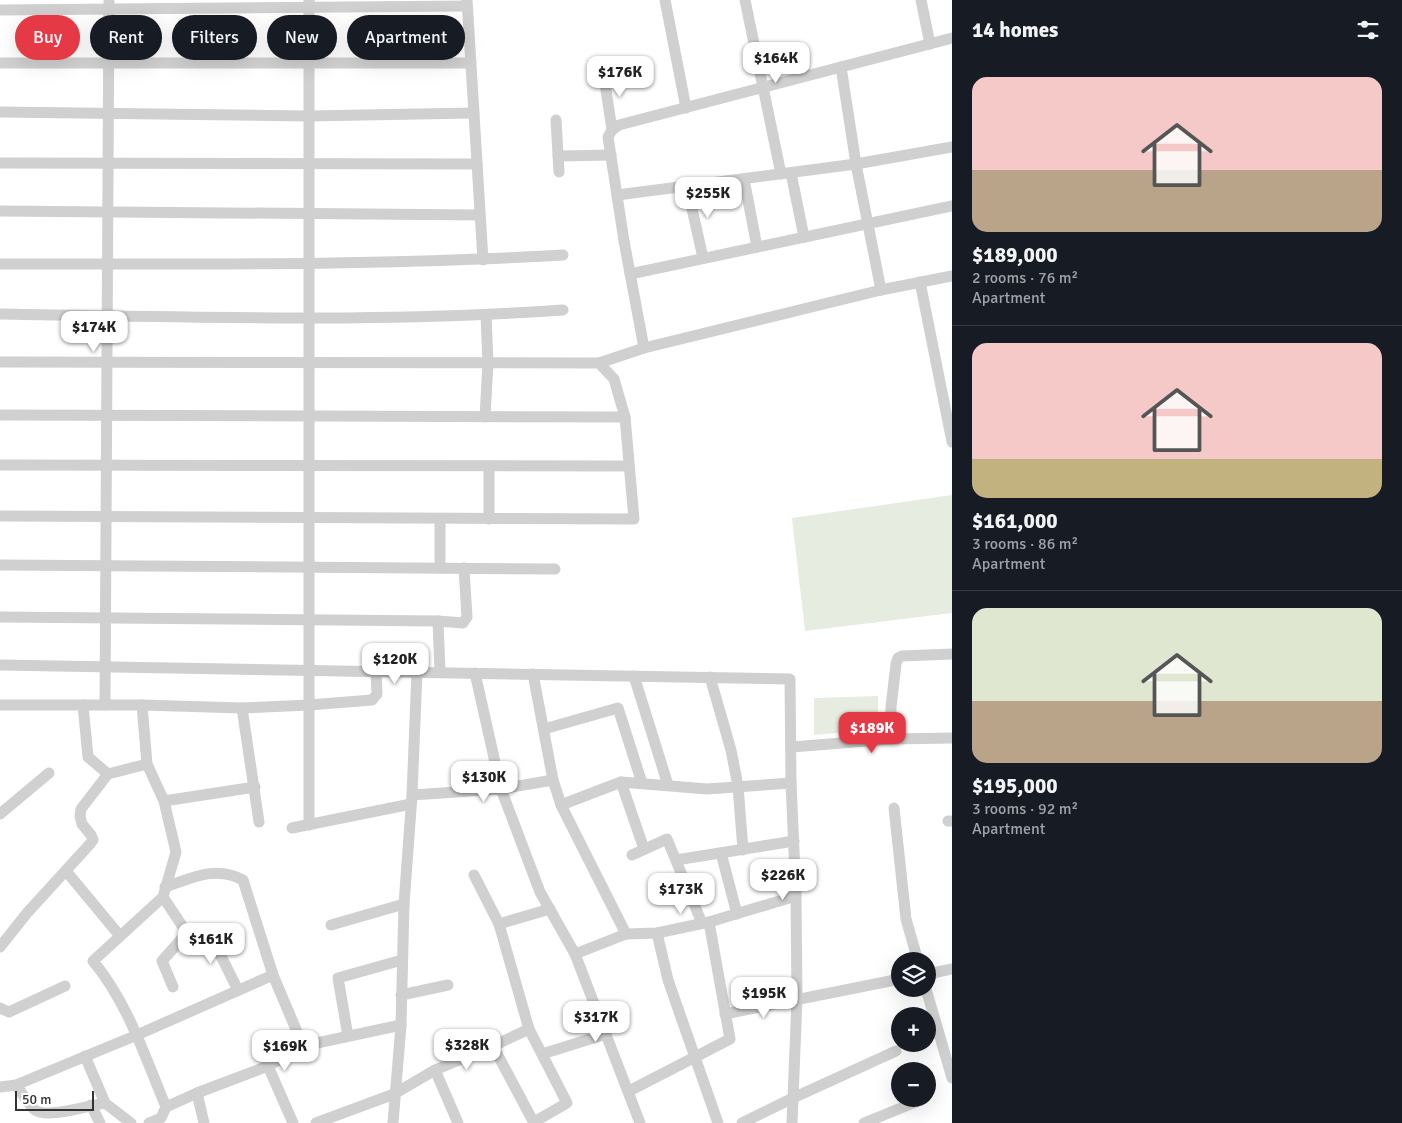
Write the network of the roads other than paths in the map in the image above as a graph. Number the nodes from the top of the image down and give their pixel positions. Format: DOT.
graph roads {
  1 [pos="665,0"];
  2 [pos="745,0"];
  3 [pos="921,0"];
  4 [pos="467,3"];
  5 [pos="308,4"];
  6 [pos="109,5"];
  7 [pos="0,10"];
  8 [pos="952,38"];
  9 [pos="930,44"];
  10 [pos="0,63"];
  11 [pos="109,63"];
  12 [pos="308,63"];
  13 [pos="471,63"];
  14 [pos="841,67"];
  15 [pos="603,70"];
  16 [pos="764,88"];
  17 [pos="686,108"];
  18 [pos="0,112"];
  19 [pos="109,113"];
  20 [pos="474,113"];
  21 [pos="308,116"];
  22 [pos="556,120"];
  23 [pos="612,130"];
  24 [pos="952,147"];
  25 [pos="611,155"];
  26 [pos="558,156"];
  27 [pos="0,163"];
  28 [pos="108,164"];
  29 [pos="477,164"];
  30 [pos="856,164"];
  31 [pos="308,165"];
  32 [pos="558,172"];
  33 [pos="786,173"];
  34 [pos="744,179"];
  35 [pos="687,186"];
  36 [pos="617,195"];
  37 [pos="952,206"];
  38 [pos="0,211"];
  39 [pos="108,212"];
  40 [pos="309,215"];
  41 [pos="480,215"];
  42 [pos="867,223"];
  43 [pos="804,237"];
  44 [pos="758,247"];
  45 [pos="563,255"];
  46 [pos="703,258"];
  47 [pos="483,260"];
  48 [pos="0,264"];
  49 [pos="108,264"];
  50 [pos="308,265"];
  51 [pos="630,274"];
  52 [pos="952,276"];
  53 [pos="920,282"];
  54 [pos="881,290"];
  55 [pos="563,310"];
  56 [pos="0,314"];
  57 [pos="486,315"];
  58 [pos="107,316"];
  59 [pos="309,319"];
  60 [pos="644,348"];
  61 [pos="0,362"];
  62 [pos="107,362"];
  63 [pos="309,362"];
  64 [pos="488,363"];
  65 [pos="599,363"];
  66 [pos="0,414"];
  67 [pos="107,415"];
  68 [pos="309,416"];
  69 [pos="485,417"];
  70 [pos="625,417"];
  71 [pos="952,442"];
  72 [pos="0,465"];
  73 [pos="106,465"];
  74 [pos="309,466"];
  75 [pos="489,466"];
  76 [pos="629,466"];
  77 [pos="0,516"];
  78 [pos="106,517"];
  79 [pos="309,518"];
  80 [pos="440,519"];
  81 [pos="489,519"];
  82 [pos="0,566"];
  83 [pos="106,566"];
  84 [pos="309,567"];
  85 [pos="440,568"];
  86 [pos="464,568"];
  87 [pos="556,569"];
  88 [pos="0,617"];
  89 [pos="106,618"];
  90 [pos="309,620"];
  91 [pos="438,621"];
  92 [pos="952,654"];
  93 [pos="0,665"];
  94 [pos="105,667"];
  95 [pos="309,670"];
  96 [pos="376,671"];
  97 [pos="416,672"];
  98 [pos="440,672"];
  99 [pos="476,673"];
  100 [pos="533,674"];
  101 [pos="634,676"];
  102 [pos="710,677"];
  103 [pos="0,705"];
  104 [pos="83,705"];
  105 [pos="105,705"];
  106 [pos="142,705"];
  107 [pos="309,706"];
  108 [pos="242,708"];
  109 [pos="544,729"];
  110 [pos="952,738"];
  111 [pos="891,739"];
  112 [pos="792,747"];
  113 [pos="148,764"];
  114 [pos="49,773"];
  115 [pos="108,774"];
  116 [pos="553,780"];
  117 [pos="621,782"];
  118 [pos="642,783"];
  119 [pos="791,783"];
  120 [pos="668,785"];
  121 [pos="738,786"];
  122 [pos="254,787"];
  123 [pos="501,789"];
  124 [pos="411,800"];
  125 [pos="164,801"];
  126 [pos="561,805"];
  127 [pos="894,808"];
  128 [pos="0,814"];
  129 [pos="259,822"];
  130 [pos="309,825"];
  131 [pos="292,828"];
  132 [pos="794,841"];
  133 [pos="644,849"];
  134 [pos="743,850"];
  135 [pos="721,853"];
  136 [pos="632,855"];
  137 [pos="676,860"];
  138 [pos="66,871"];
  139 [pos="474,875"];
  140 [pos="164,892"];
  141 [pos="796,896"];
  142 [pos="404,904"];
  143 [pos="550,909"];
  144 [pos="737,914"];
  145 [pos="705,923"];
  146 [pos="499,924"];
  147 [pos="331,925"];
  148 [pos="186,933"];
  149 [pos="657,933"];
  150 [pos="626,934"];
  151 [pos="120,936"];
  152 [pos="0,947"];
  153 [pos="915,952"];
  154 [pos="575,954"];
  155 [pos="402,960"];
  156 [pos="952,969"];
  157 [pos="936,972"];
  158 [pos="273,975"];
  159 [pos="891,982"];
  160 [pos="448,985"];
  161 [pos="65,986"];
  162 [pos="173,986"];
  163 [pos="238,990"];
  164 [pos="401,995"];
  165 [pos="928,997"];
  166 [pos="797,999"];
  167 [pos="0,1008"];
  168 [pos="725,1014"];
  169 [pos="401,1024"];
  170 [pos="529,1029"];
  171 [pos="606,1034"];
  172 [pos="137,1035"];
  173 [pos="348,1036"];
  174 [pos="303,1046"];
  175 [pos="493,1046"];
  176 [pos="892,1052"];
  177 [pos="542,1054"];
  178 [pos="85,1056"];
  179 [pos="695,1056"];
  180 [pos="268,1066"];
  181 [pos="435,1070"];
  182 [pos="952,1078"];
  183 [pos="16,1085"];
  184 [pos="0,1087"];
  185 [pos="629,1092"];
  186 [pos="197,1093"];
  187 [pos="394,1094"];
  188 [pos="792,1098"];
  189 [pos="105,1103"];
  190 [pos="91,1105"];
  191 [pos="166,1107"];
  192 [pos="903,1107"];
  193 [pos="100,1123"];
  194 [pos="131,1123"];
  195 [pos="149,1123"];
  196 [pos="204,1123"];
  197 [pos="293,1123"];
  198 [pos="316,1123"];
  199 [pos="393,1123"];
  200 [pos="458,1123"];
  201 [pos="534,1123"];
  202 [pos="640,1123"];
  203 [pos="718,1123"];
  204 [pos="742,1123"];
  205 [pos="792,1123"];
  206 [pos="864,1123"];
  1 -- 17 [label="street"];
  2 -- 16 [label="street"];
  3 -- 9 [label="street"];
  4 -- 5 [label="street"];
  4 -- 13 [label="street"];
  5 -- 6 [label="street"];
  5 -- 12 [label="street"];
  6 -- 7 [label="street"];
  6 -- 11 [label="street"];
  8 -- 9 [label="street"];
  9 -- 14 [label="street"];
  10 -- 11 [label="street"];
  11 -- 12 [label="street"];
  11 -- 19 [label="street"];
  12 -- 13 [label="street"];
  12 -- 21 [label="street"];
  13 -- 20 [label="street"];
  14 -- 16 [label="street"];
  14 -- 30 [label="street"];
  15 -- 23 [label="street"];
  16 -- 17 [label="street"];
  16 -- 33 [label="street"];
  17 -- 23 [label="street"];
  18 -- 19 [label="street"];
  19 -- 21 [label="street"];
  19 -- 28 [label="street"];
  20 -- 21 [label="street"];
  20 -- 29 [label="street"];
  21 -- 31 [label="street"];
  22 -- 26 [label="street"];
  23 -- 25 [label="street"];
  24 -- 30 [label="street"];
  25 -- 26 [label="street"];
  25 -- 36 [label="street"];
  26 -- 32 [label="street"];
  27 -- 28 [label="street"];
  28 -- 31 [label="street"];
  28 -- 39 [label="street"];
  29 -- 31 [label="street"];
  29 -- 41 [label="street"];
  30 -- 33 [label="street"];
  30 -- 42 [label="street"];
  31 -- 40 [label="street"];
  33 -- 34 [label="street"];
  33 -- 43 [label="street"];
  34 -- 35 [label="street"];
  34 -- 44 [label="street"];
  35 -- 36 [label="street"];
  35 -- 46 [label="street"];
  36 -- 51 [label="street"];
  37 -- 42 [label="street"];
  38 -- 39 [label="street"];
  39 -- 40 [label="street"];
  39 -- 49 [label="street"];
  40 -- 41 [label="street"];
  40 -- 50 [label="street"];
  41 -- 47 [label="street"];
  42 -- 43 [label="street"];
  42 -- 54 [label="street"];
  43 -- 44 [label="street"];
  44 -- 46 [label="street"];
  45 -- 47 [label="street"];
  46 -- 51 [label="street"];
  47 -- 50 [label="street"];
  48 -- 49 [label="street"];
  49 -- 50 [label="street"];
  49 -- 58 [label="street"];
  50 -- 59 [label="street"];
  51 -- 60 [label="street"];
  52 -- 53 [label="street"];
  53 -- 54 [label="street"];
  53 -- 71 [label="street"];
  54 -- 60 [label="street"];
  55 -- 57 [label="street"];
  56 -- 58 [label="street"];
  57 -- 59 [label="street"];
  57 -- 64 [label="street"];
  58 -- 59 [label="street"];
  58 -- 62 [label="street"];
  59 -- 63 [label="street"];
  60 -- 65 [label="street"];
  61 -- 62 [label="street"];
  62 -- 63 [label="street"];
  62 -- 67 [label="street"];
  63 -- 64 [label="street"];
  63 -- 68 [label="street"];
  64 -- 65 [label="street"];
  64 -- 69 [label="street"];
  65 -- 70 [label="street"];
  66 -- 67 [label="street"];
  67 -- 68 [label="street"];
  67 -- 73 [label="street"];
  68 -- 69 [label="street"];
  68 -- 74 [label="street"];
  69 -- 70 [label="street"];
  70 -- 76 [label="street"];
  72 -- 73 [label="street"];
  73 -- 74 [label="street"];
  73 -- 78 [label="street"];
  74 -- 75 [label="street"];
  74 -- 79 [label="street"];
  75 -- 76 [label="street"];
  75 -- 81 [label="street"];
  76 -- 81 [label="street"];
  77 -- 78 [label="street"];
  78 -- 79 [label="street"];
  78 -- 83 [label="street"];
  79 -- 80 [label="street"];
  79 -- 84 [label="street"];
  80 -- 81 [label="street"];
  80 -- 85 [label="street"];
  82 -- 83 [label="street"];
  83 -- 84 [label="street"];
  83 -- 89 [label="street"];
  84 -- 85 [label="street"];
  84 -- 90 [label="street"];
  85 -- 86 [label="street"];
  86 -- 87 [label="street"];
  86 -- 91 [label="street"];
  88 -- 89 [label="street"];
  89 -- 90 [label="street"];
  89 -- 94 [label="street"];
  90 -- 91 [label="street"];
  90 -- 95 [label="street"];
  91 -- 98 [label="street"];
  92 -- 111 [label="street"];
  93 -- 94 [label="street"];
  94 -- 95 [label="street"];
  94 -- 105 [label="street"];
  95 -- 96 [label="street"];
  95 -- 107 [label="street"];
  96 -- 97 [label="street"];
  96 -- 107 [label="street"];
  97 -- 98 [label="street"];
  97 -- 124 [label="street"];
  98 -- 99 [label="street"];
  99 -- 100 [label="street"];
  99 -- 123 [label="street"];
  100 -- 101 [label="street"];
  100 -- 109 [label="street"];
  101 -- 102 [label="street"];
  101 -- 120 [label="street"];
  102 -- 112 [label="street"];
  102 -- 121 [label="street"];
  103 -- 104 [label="street"];
  104 -- 105 [label="street"];
  104 -- 115 [label="street"];
  105 -- 106 [label="street"];
  106 -- 108 [label="street"];
  106 -- 113 [label="street"];
  107 -- 108 [label="street"];
  107 -- 130 [label="street"];
  108 -- 122 [label="street"];
  109 -- 116 [label="street"];
  109 -- 118 [label="street"];
  110 -- 111 [label="street"];
  111 -- 112 [label="street"];
  112 -- 119 [label="street"];
  113 -- 115 [label="street"];
  113 -- 125 [label="street"];
  114 -- 128 [label="street"];
  115 -- 138 [label="street"];
  116 -- 123 [label="street"];
  116 -- 126 [label="street"];
  117 -- 118 [label="street"];
  117 -- 126 [label="street"];
  117 -- 133 [label="street"];
  118 -- 120 [label="street"];
  119 -- 121 [label="street"];
  119 -- 132 [label="street"];
  120 -- 121 [label="street"];
  121 -- 134 [label="street"];
  122 -- 125 [label="street"];
  122 -- 129 [label="street"];
  123 -- 124 [label="street"];
  123 -- 143 [label="street"];
  124 -- 130 [label="street"];
  124 -- 142 [label="street"];
  125 -- 140 [label="street"];
  126 -- 150 [label="street"];
  127 -- 153 [label="street"];
  130 -- 131 [label="street"];
  132 -- 134 [label="street"];
  132 -- 141 [label="street"];
  133 -- 136 [label="street"];
  133 -- 137 [label="street"];
  134 -- 135 [label="street"];
  135 -- 137 [label="street"];
  135 -- 144 [label="street"];
  137 -- 145 [label="street"];
  138 -- 151 [label="street"];
  138 -- 152 [label="street"];
  139 -- 146 [label="street"];
  140 -- 148 [label="street"];
  140 -- 151 [label="street"];
  140 -- 158 [label="street"];
  141 -- 144 [label="street"];
  141 -- 166 [label="street"];
  142 -- 147 [label="street"];
  142 -- 155 [label="street"];
  143 -- 146 [label="street"];
  143 -- 154 [label="street"];
  144 -- 145 [label="street"];
  145 -- 149 [label="street"];
  145 -- 168 [label="street"];
  146 -- 170 [label="street"];
  148 -- 162 [label="street"];
  148 -- 163 [label="street"];
  149 -- 150 [label="street"];
  149 -- 179 [label="street"];
  150 -- 154 [label="street"];
  151 -- 172 [label="street"];
  154 -- 171 [label="street"];
  155 -- 164 [label="street"];
  155 -- 173 [label="street"];
  156 -- 157 [label="street"];
  158 -- 163 [label="street"];
  158 -- 174 [label="street"];
  159 -- 166 [label="street"];
  160 -- 164 [label="street"];
  161 -- 167 [label="street"];
  163 -- 172 [label="street"];
  164 -- 169 [label="street"];
  165 -- 182 [label="street"];
  166 -- 168 [label="street"];
  166 -- 188 [label="street"];
  168 -- 179 [label="street"];
  169 -- 173 [label="street"];
  169 -- 187 [label="street"];
  170 -- 175 [label="street"];
  170 -- 177 [label="street"];
  171 -- 177 [label="street"];
  171 -- 185 [label="street"];
  172 -- 178 [label="street"];
  172 -- 191 [label="street"];
  173 -- 174 [label="street"];
  174 -- 180 [label="street"];
  175 -- 181 [label="street"];
  175 -- 201 [label="street"];
  176 -- 188 [label="street"];
  177 -- 201 [label="street"];
  178 -- 183 [label="street"];
  178 -- 189 [label="street"];
  179 -- 185 [label="street"];
  179 -- 203 [label="street"];
  180 -- 186 [label="street"];
  180 -- 197 [label="street"];
  181 -- 187 [label="street"];
  181 -- 200 [label="street"];
  183 -- 184 [label="street"];
  183 -- 190 [label="street"];
  185 -- 202 [label="street"];
  186 -- 191 [label="street"];
  186 -- 196 [label="street"];
  187 -- 198 [label="street"];
  187 -- 199 [label="street"];
  188 -- 204 [label="street"];
  188 -- 205 [label="street"];
  189 -- 190 [label="street"];
  189 -- 194 [label="street"];
  190 -- 193 [label="street"];
  191 -- 195 [label="street"];
  192 -- 206 [label="street"];
}
